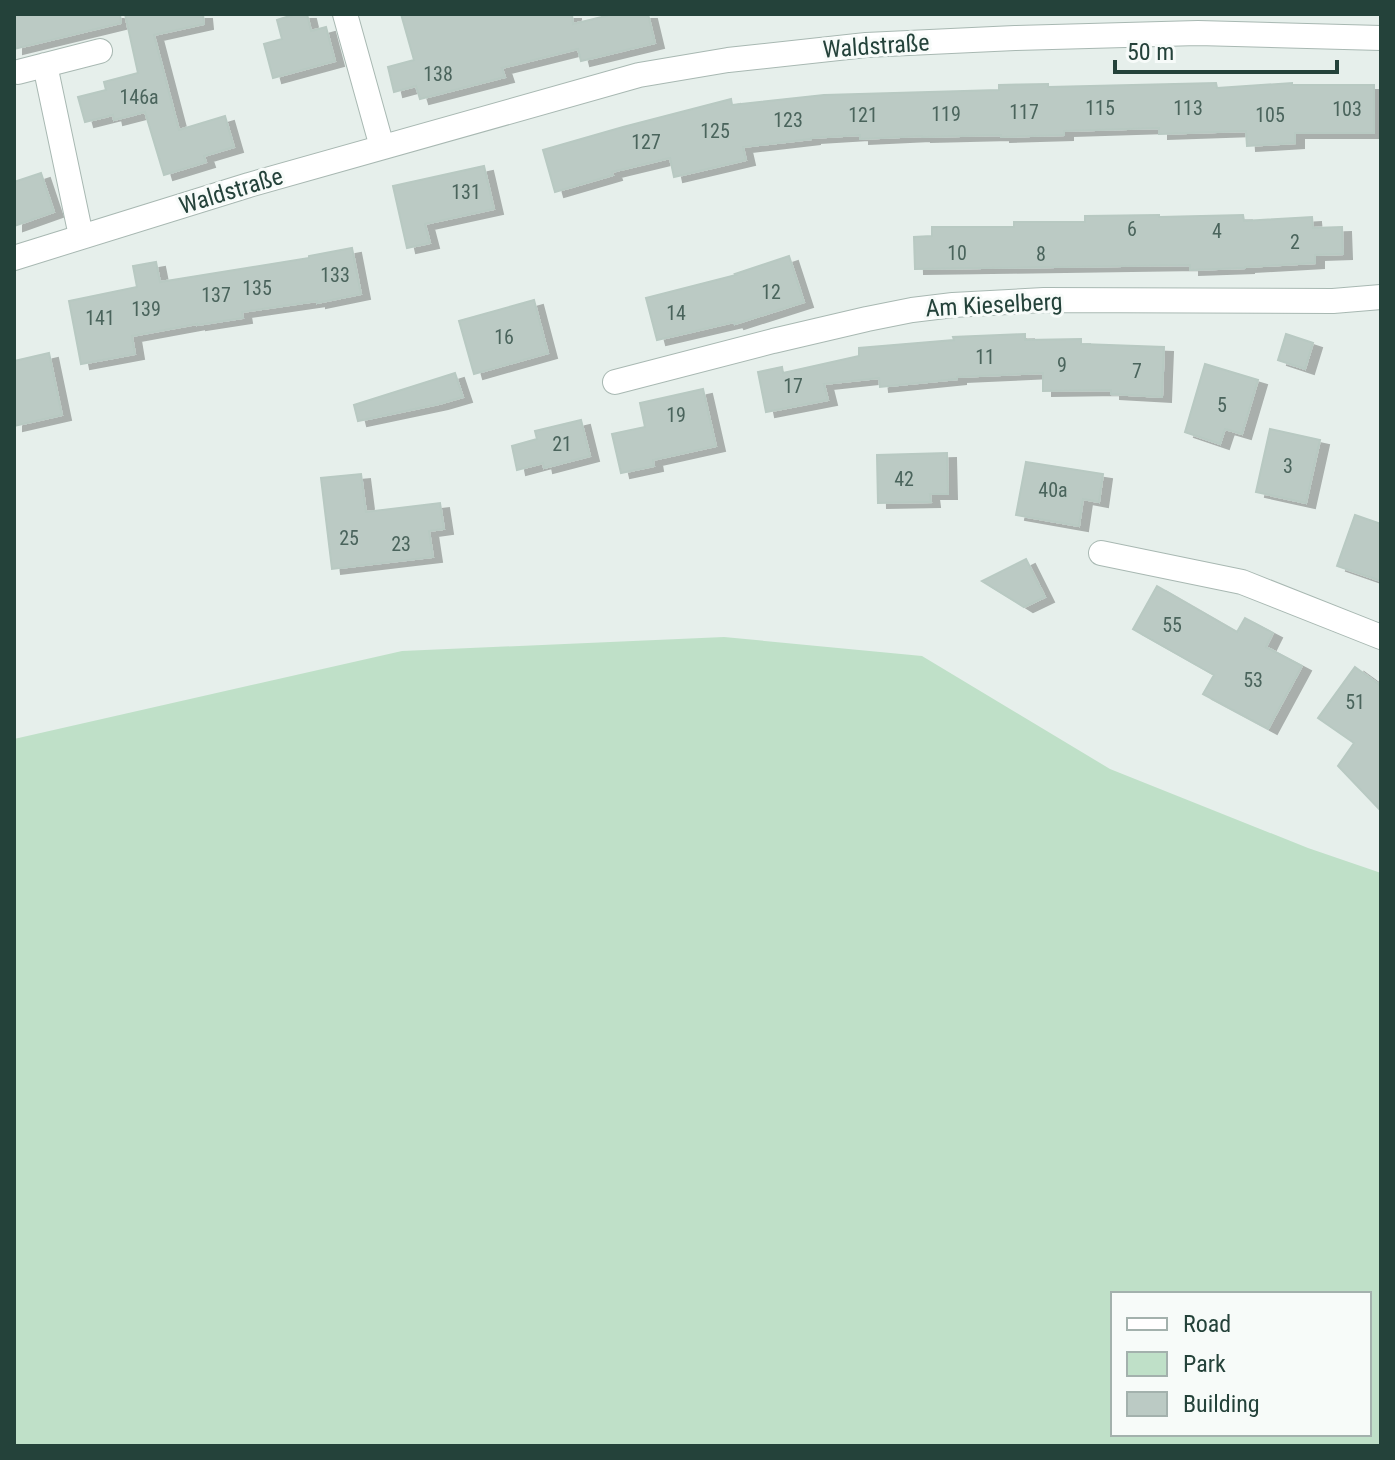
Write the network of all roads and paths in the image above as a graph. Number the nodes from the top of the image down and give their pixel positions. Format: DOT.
graph roads {
  1 [pos="345,14"];
  2 [pos="1197,24"];
  3 [pos="1381,38"];
  4 [pos="100,51"];
  5 [pos="45,65"];
  6 [pos="18,72"];
  7 [pos="382,147"];
  8 [pos="81,236"];
  9 [pos="14,258"];
  10 [pos="1381,297"];
  11 [pos="615,382"];
  12 [pos="1101,553"];
  13 [pos="1381,637"];
  1 -- 7 [label="street"];
  2 -- 3 [label="street, Waldstraße"];
  2 -- 7 [label="street, Waldstraße"];
  4 -- 5 [label="street"];
  5 -- 6 [label="street"];
  5 -- 8 [label="street"];
  7 -- 8 [label="street, Waldstraße"];
  8 -- 9 [label="street, Waldstraße"];
  10 -- 11 [label="street, Am Kieselberg"];
  12 -- 13 [label="street"];
}
